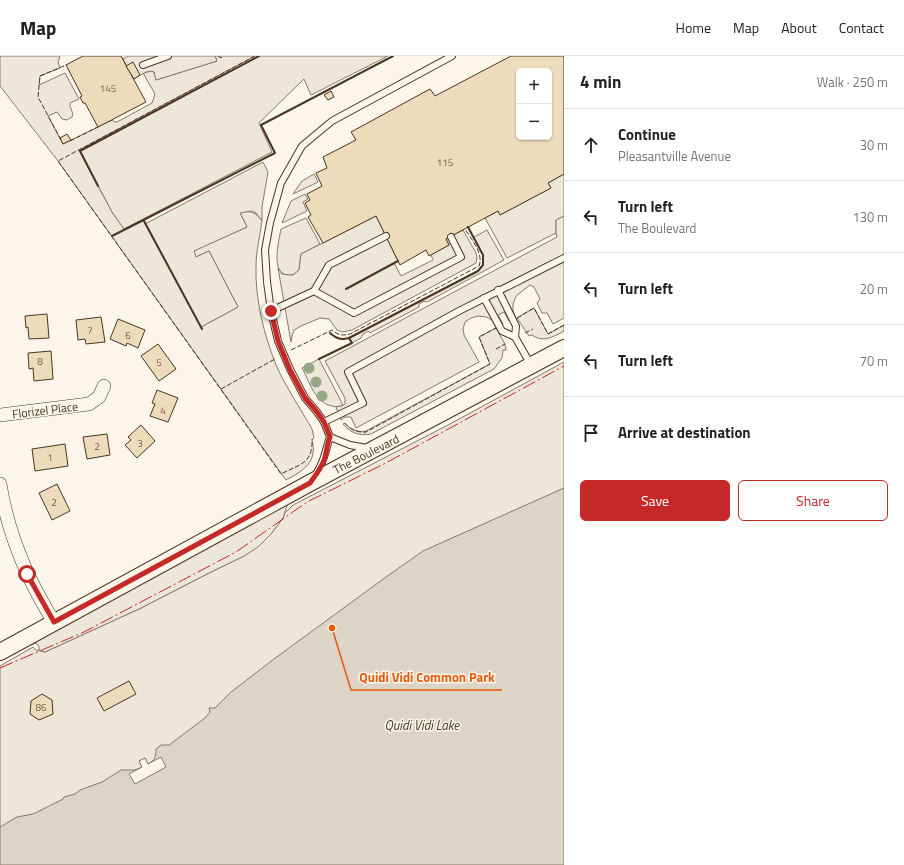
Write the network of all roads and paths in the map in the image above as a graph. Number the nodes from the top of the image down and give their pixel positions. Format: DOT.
graph roads {
  1 [pos="168,56"];
  2 [pos="452,56"];
  3 [pos="143,65"];
  4 [pos="386,236"];
  5 [pos="451,237"];
  6 [pos="564,258"];
  7 [pos="498,290"];
  8 [pos="314,291"];
  9 [pos="484,298"];
  10 [pos="271,311"];
  11 [pos="515,338"];
  12 [pos="564,348"];
  13 [pos="531,366"];
  14 [pos="104,386"];
  15 [pos="0,415"];
  16 [pos="324,422"];
  17 [pos="330,437"];
  18 [pos="386,444"];
  19 [pos="310,483"];
  20 [pos="0,484"];
  21 [pos="54,622"];
  22 [pos="0,652"];
  1 -- 3 [label="lane"];
  2 -- 10 [label="lane"];
  4 -- 8 [label="lane"];
  5 -- 8 [label="lane"];
  6 -- 7 [label="lane"];
  7 -- 9 [label="lane"];
  7 -- 11 [label="lane"];
  8 -- 10 [label="lane"];
  9 -- 11 [label="lane"];
  9 -- 16 [label="lane"];
  10 -- 16 [label="lane"];
  11 -- 13 [label="lane"];
  12 -- 13 [label="street, The Boulevard"];
  13 -- 18 [label="street, The Boulevard"];
  14 -- 15 [label="street, Florizel Place"];
  16 -- 17 [label="lane"];
  17 -- 18 [label="lane"];
  17 -- 19 [label="lane"];
  18 -- 19 [label="street, The Boulevard"];
  19 -- 21 [label="street, The Boulevard"];
  20 -- 21 [label="street"];
  21 -- 22 [label="street, The Boulevard"];
}
